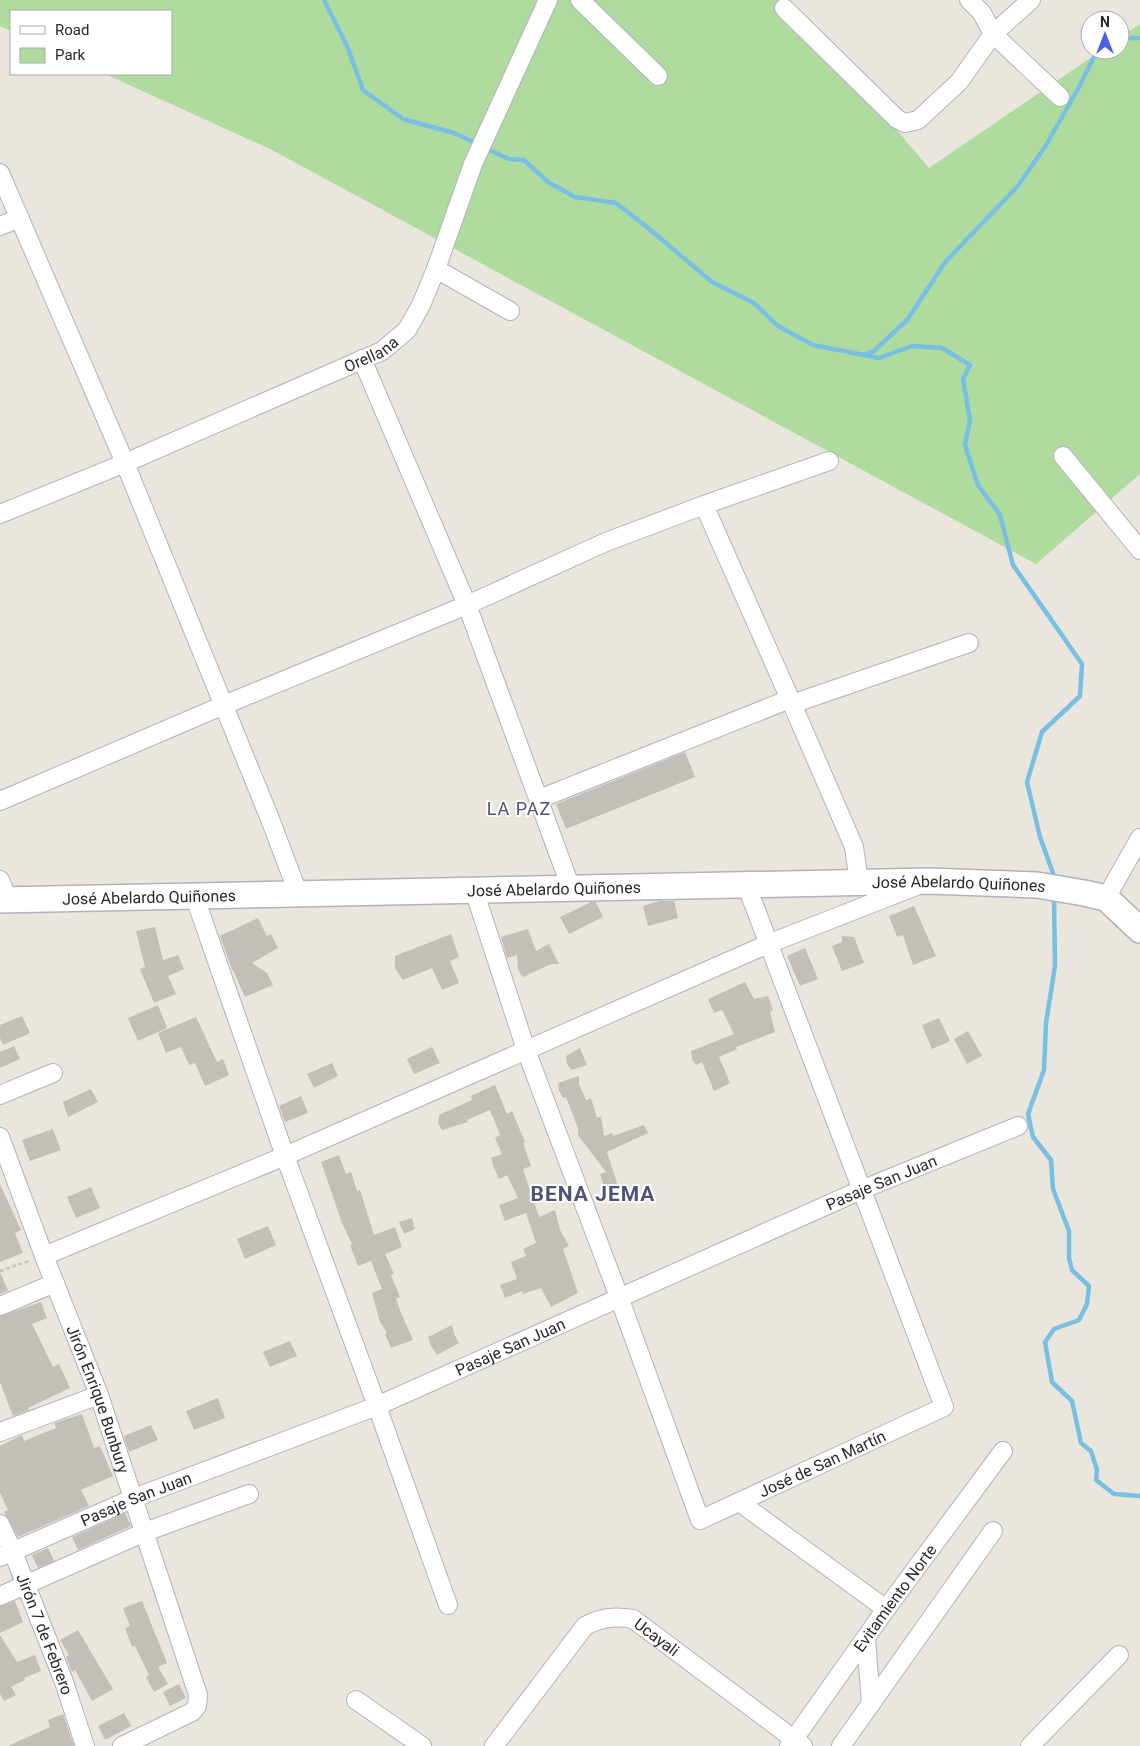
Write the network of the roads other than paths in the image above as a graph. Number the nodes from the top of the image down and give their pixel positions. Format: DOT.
graph roads {
  1 [pos="548,0"];
  2 [pos="580,0"];
  3 [pos="969,0"];
  4 [pos="1031,0"];
  5 [pos="784,8"];
  6 [pos="993,34"];
  7 [pos="658,76"];
  8 [pos="1060,98"];
  9 [pos="0,172"];
  10 [pos="20,218"];
  11 [pos="0,226"];
  12 [pos="436,269"];
  13 [pos="510,311"];
  14 [pos="362,359"];
  15 [pos="1063,456"];
  16 [pos="828,461"];
  17 [pos="125,463"];
  18 [pos="704,505"];
  19 [pos="0,514"];
  20 [pos="1140,550"];
  21 [pos="466,605"];
  22 [pos="969,643"];
  23 [pos="791,702"];
  24 [pos="224,705"];
  25 [pos="539,799"];
  26 [pos="0,801"];
  27 [pos="1140,838"];
  28 [pos="929,881"];
  29 [pos="859,882"];
  30 [pos="746,884"];
  31 [pos="571,888"];
  32 [pos="474,890"];
  33 [pos="3,893"];
  34 [pos="298,893"];
  35 [pos="194,895"];
  36 [pos="1106,898"];
  37 [pos="1140,930"];
  38 [pos="768,944"];
  39 [pos="526,1050"];
  40 [pos="53,1073"];
  41 [pos="0,1095"];
  42 [pos="1018,1126"];
  43 [pos="1,1142"];
  44 [pos="285,1156"];
  45 [pos="861,1190"];
  46 [pos="44,1256"];
  47 [pos="55,1284"];
  48 [pos="620,1297"];
  49 [pos="0,1306"];
  50 [pos="99,1395"];
  51 [pos="377,1406"];
  52 [pos="0,1432"];
  53 [pos="1003,1451"];
  54 [pos="248,1494"];
  55 [pos="134,1498"];
  56 [pos="739,1502"];
  57 [pos="0,1524"];
  58 [pos="993,1531"];
  59 [pos="145,1532"];
  60 [pos="6,1555"];
  61 [pos="25,1585"];
  62 [pos="0,1596"];
  63 [pos="448,1605"];
  64 [pos="886,1610"];
  65 [pos="866,1638"];
  66 [pos="1119,1655"];
  67 [pos="356,1700"];
  68 [pos="871,1704"];
  69 [pos="796,1744"];
  70 [pos="85,1746"];
  71 [pos="122,1746"];
  72 [pos="422,1746"];
  73 [pos="494,1746"];
  74 [pos="842,1746"];
  75 [pos="1030,1746"];
  1 -- 12 [label="street, Orellana"];
  2 -- 7 [label="street"];
  3 -- 6 [label="street"];
  4 -- 6 [label="street"];
  5 -- 6 [label="street"];
  6 -- 8 [label="street"];
  9 -- 10 [label="street"];
  10 -- 11 [label="street"];
  10 -- 17 [label="street"];
  12 -- 13 [label="street"];
  12 -- 14 [label="street, Orellana"];
  14 -- 17 [label="street, Orellana"];
  14 -- 21 [label="street"];
  15 -- 20 [label="street"];
  16 -- 18 [label="street"];
  17 -- 19 [label="street, Orellana"];
  17 -- 24 [label="street"];
  18 -- 21 [label="street"];
  18 -- 23 [label="street"];
  21 -- 24 [label="street"];
  21 -- 25 [label="street"];
  22 -- 23 [label="street"];
  23 -- 25 [label="street"];
  23 -- 29 [label="street"];
  24 -- 26 [label="street"];
  24 -- 34 [label="street"];
  25 -- 31 [label="street"];
  27 -- 36 [label="street"];
  28 -- 29 [label="street, José Abelardo Quiñones"];
  28 -- 36 [label="street, José Abelardo Quiñones"];
  28 -- 38 [label="street"];
  29 -- 30 [label="street, José Abelardo Quiñones"];
  30 -- 31 [label="street, José Abelardo Quiñones"];
  30 -- 38 [label="street"];
  31 -- 32 [label="street, José Abelardo Quiñones"];
  32 -- 34 [label="street, José Abelardo Quiñones"];
  32 -- 39 [label="street"];
  33 -- 35 [label="street, José Abelardo Quiñones"];
  34 -- 35 [label="street, José Abelardo Quiñones"];
  35 -- 44 [label="street"];
  36 -- 37 [label="street"];
  38 -- 39 [label="street"];
  38 -- 45 [label="street"];
  39 -- 44 [label="street"];
  39 -- 48 [label="street"];
  40 -- 41 [label="street"];
  42 -- 45 [label="street, Pasaje San Juan"];
  43 -- 46 [label="street, Jirón Enrique Bunbury"];
  44 -- 46 [label="street"];
  44 -- 51 [label="street"];
  45 -- 48 [label="street, Pasaje San Juan"];
  45 -- 56 [label="street, José de San Martín"];
  46 -- 47 [label="street, Jirón Enrique Bunbury"];
  47 -- 49 [label="street"];
  47 -- 50 [label="street, Jirón Enrique Bunbury"];
  48 -- 51 [label="street, Pasaje San Juan"];
  48 -- 56 [label="street, José de San Martín"];
  50 -- 52 [label="street"];
  50 -- 55 [label="street, Jirón Enrique Bunbury"];
  51 -- 55 [label="street, Pasaje San Juan"];
  51 -- 63 [label="street"];
  53 -- 64 [label="street, Evitamiento Norte"];
  54 -- 59 [label="street"];
  55 -- 59 [label="street, Jirón Enrique Bunbury"];
  55 -- 60 [label="street, Pasaje San Juan"];
  56 -- 64 [label="street"];
  57 -- 60 [label="street, Jirón 7 de Febrero"];
  58 -- 68 [label="street"];
  59 -- 61 [label="street"];
  59 -- 71 [label="street, Jirón Enrique Bunbury"];
  60 -- 61 [label="street, Jirón 7 de Febrero"];
  61 -- 62 [label="street"];
  61 -- 70 [label="street, Jirón 7 de Febrero"];
  64 -- 65 [label="street, Evitamiento Norte"];
  65 -- 68 [label="street"];
  65 -- 69 [label="street, Evitamiento Norte"];
  66 -- 75 [label="street"];
  67 -- 72 [label="street"];
  68 -- 74 [label="street"];
  69 -- 73 [label="street, Ucayali"];
}
